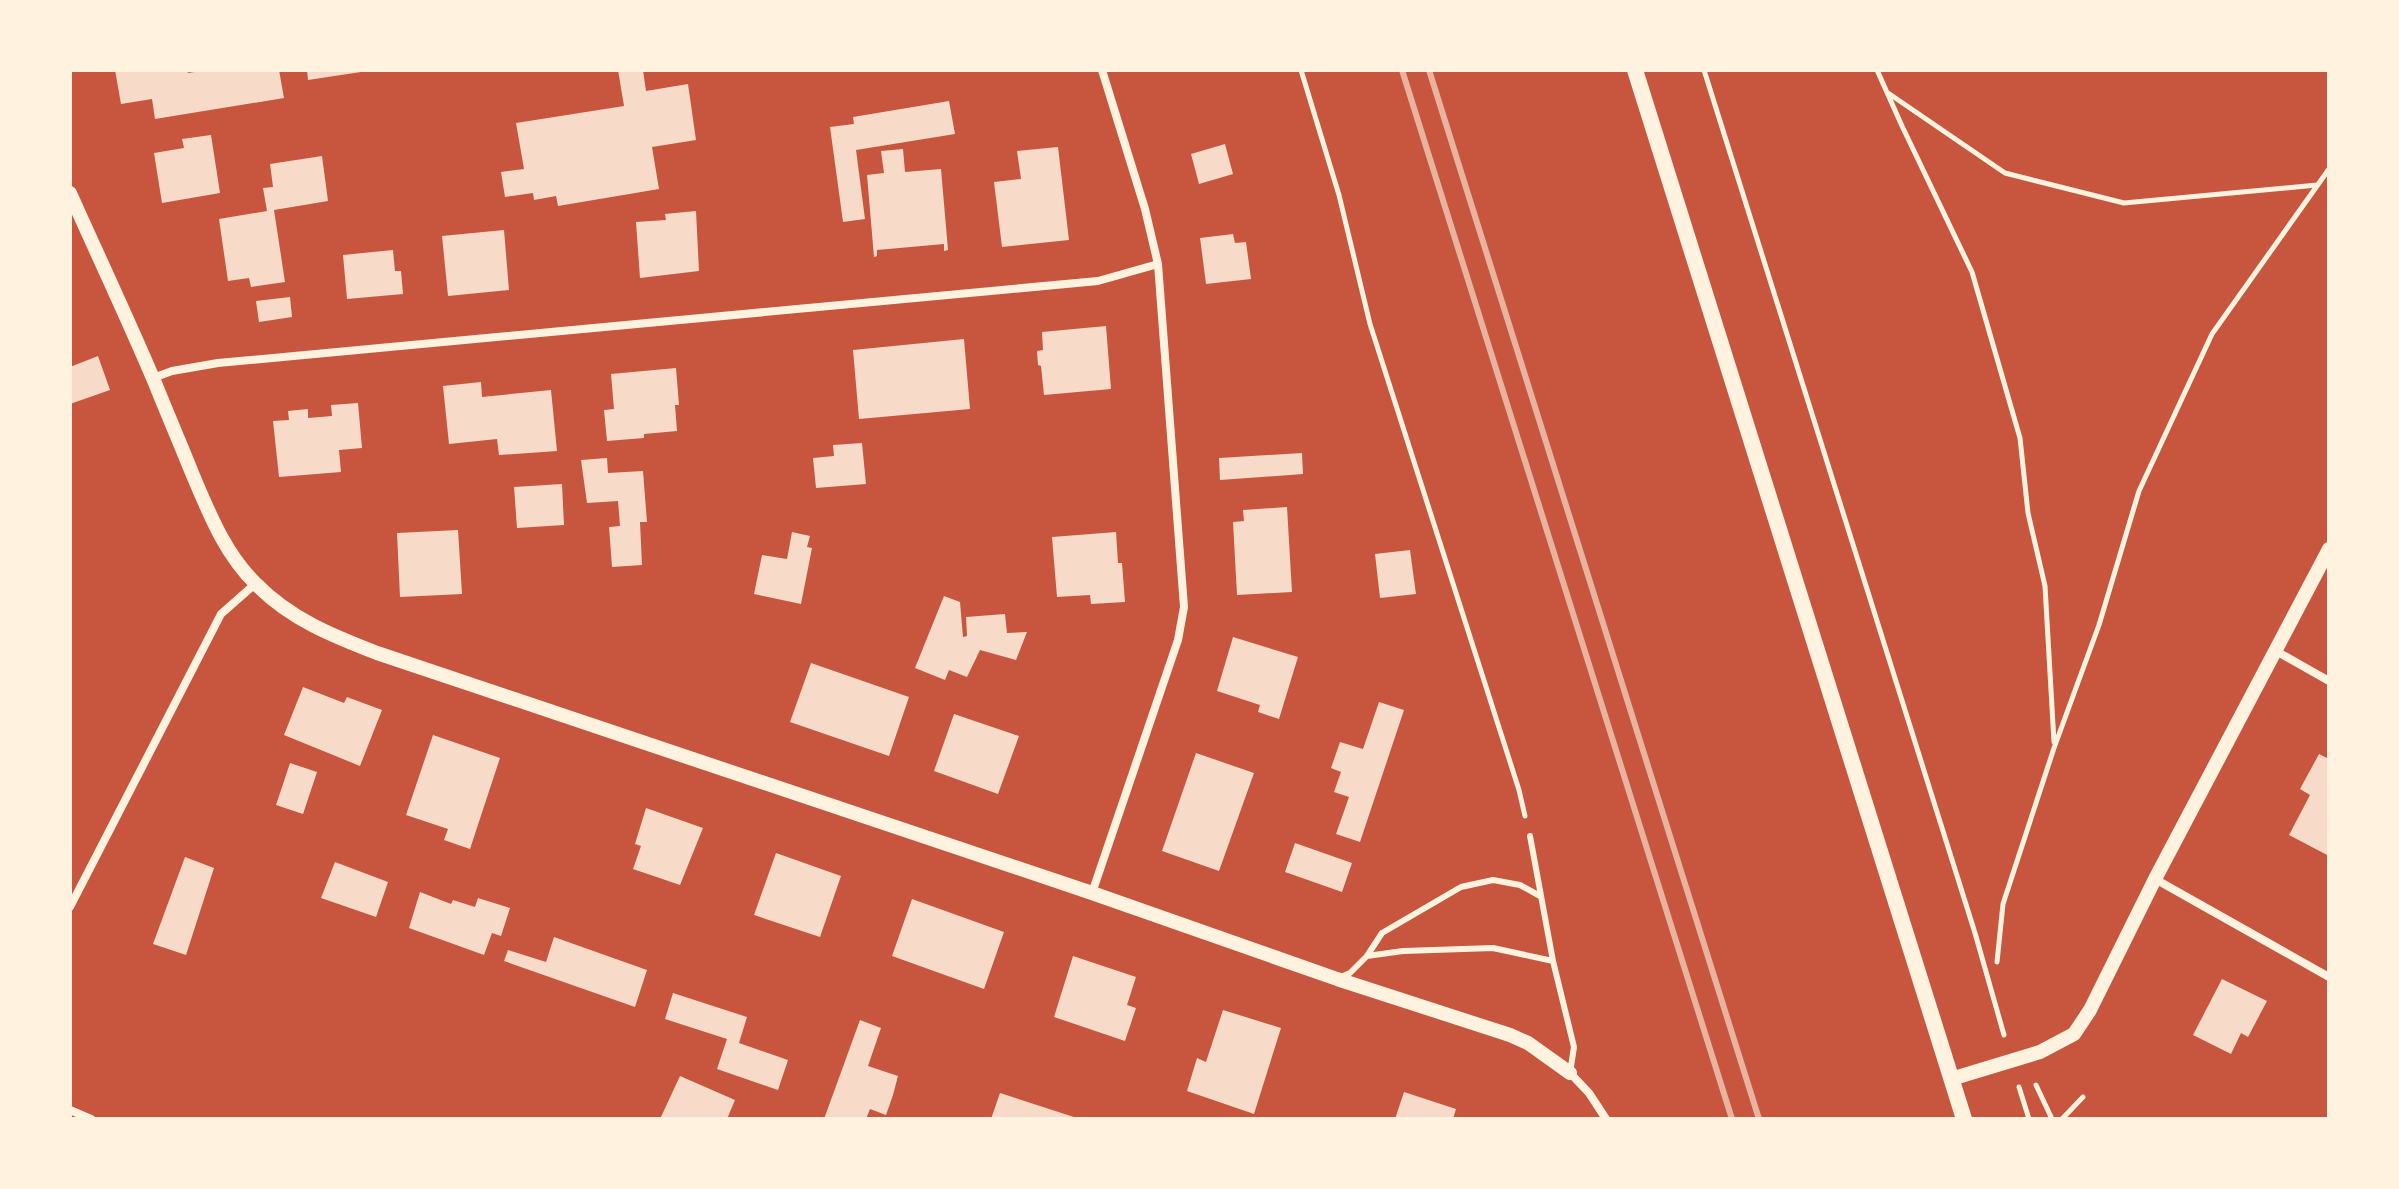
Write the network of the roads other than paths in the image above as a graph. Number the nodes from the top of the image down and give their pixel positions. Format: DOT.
graph roads {
  1 [pos="1102,70"];
  2 [pos="1635,70"];
  3 [pos="70,193"];
  4 [pos="1158,264"];
  5 [pos="153,378"];
  6 [pos="2329,549"];
  7 [pos="255,584"];
  8 [pos="2276,651"];
  9 [pos="2329,681"];
  10 [pos="1530,836"];
  11 [pos="2155,879"];
  12 [pos="1092,893"];
  13 [pos="1540,896"];
  14 [pos="70,907"];
  15 [pos="1367,956"];
  16 [pos="1553,961"];
  17 [pos="2329,977"];
  18 [pos="1337,979"];
  19 [pos="1570,1073"];
  20 [pos="1951,1079"];
  21 [pos="70,1110"];
  22 [pos="91,1119"];
  23 [pos="1606,1119"];
  24 [pos="1964,1119"];
  1 -- 4 [label="street"];
  2 -- 20 [label="main road"];
  3 -- 5 [label="street"];
  4 -- 5 [label="street"];
  4 -- 12 [label="street"];
  5 -- 7 [label="street"];
  6 -- 8 [label="street"];
  7 -- 12 [label="street"];
  7 -- 14 [label="street"];
  8 -- 9 [label="street"];
  8 -- 11 [label="street"];
  10 -- 13 [label="lane"];
  11 -- 17 [label="street"];
  11 -- 20 [label="street"];
  12 -- 18 [label="street"];
  13 -- 15 [label="lane"];
  13 -- 16 [label="lane"];
  15 -- 16 [label="lane"];
  15 -- 18 [label="lane"];
  16 -- 19 [label="lane"];
  18 -- 19 [label="street"];
  19 -- 23 [label="street"];
  20 -- 24 [label="main road"];
  21 -- 22 [label="street"];
}
